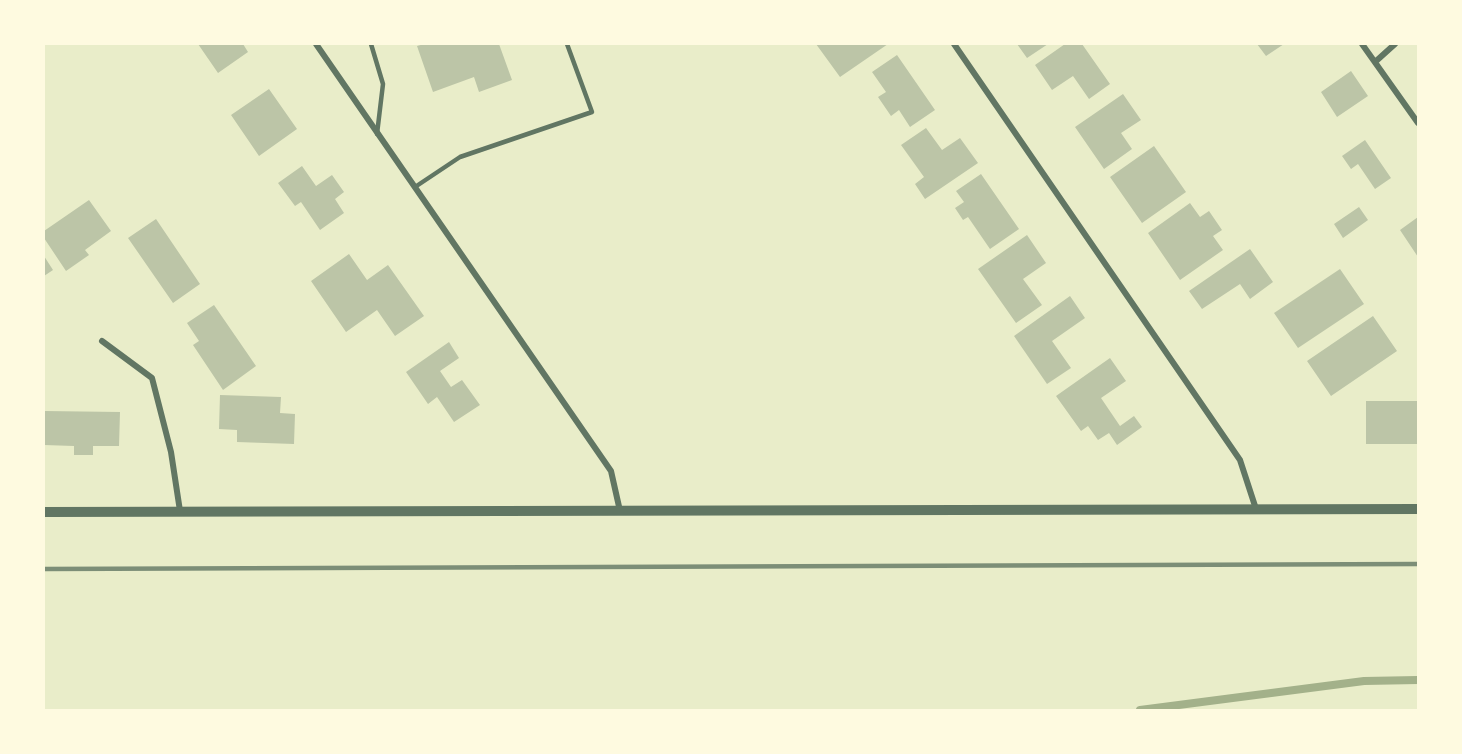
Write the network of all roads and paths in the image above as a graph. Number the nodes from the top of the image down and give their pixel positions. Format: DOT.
graph roads {
  1 [pos="316,44"];
  2 [pos="371,44"];
  3 [pos="567,44"];
  4 [pos="954,44"];
  5 [pos="1362,44"];
  6 [pos="1395,44"];
  7 [pos="1375,62"];
  8 [pos="1419,123"];
  9 [pos="377,134"];
  10 [pos="415,187"];
  11 [pos="102,341"];
  12 [pos="1256,509"];
  13 [pos="1419,509"];
  14 [pos="180,511"];
  15 [pos="620,511"];
  16 [pos="44,512"];
  1 -- 9 [label="street"];
  2 -- 9 [label="lane"];
  3 -- 10 [label="lane"];
  4 -- 12 [label="street"];
  5 -- 7 [label="street"];
  6 -- 7 [label="street"];
  7 -- 8 [label="street"];
  9 -- 10 [label="street"];
  10 -- 15 [label="street"];
  11 -- 14 [label="street"];
  12 -- 13 [label="street"];
  12 -- 15 [label="street"];
  14 -- 15 [label="street"];
  14 -- 16 [label="street"];
}
